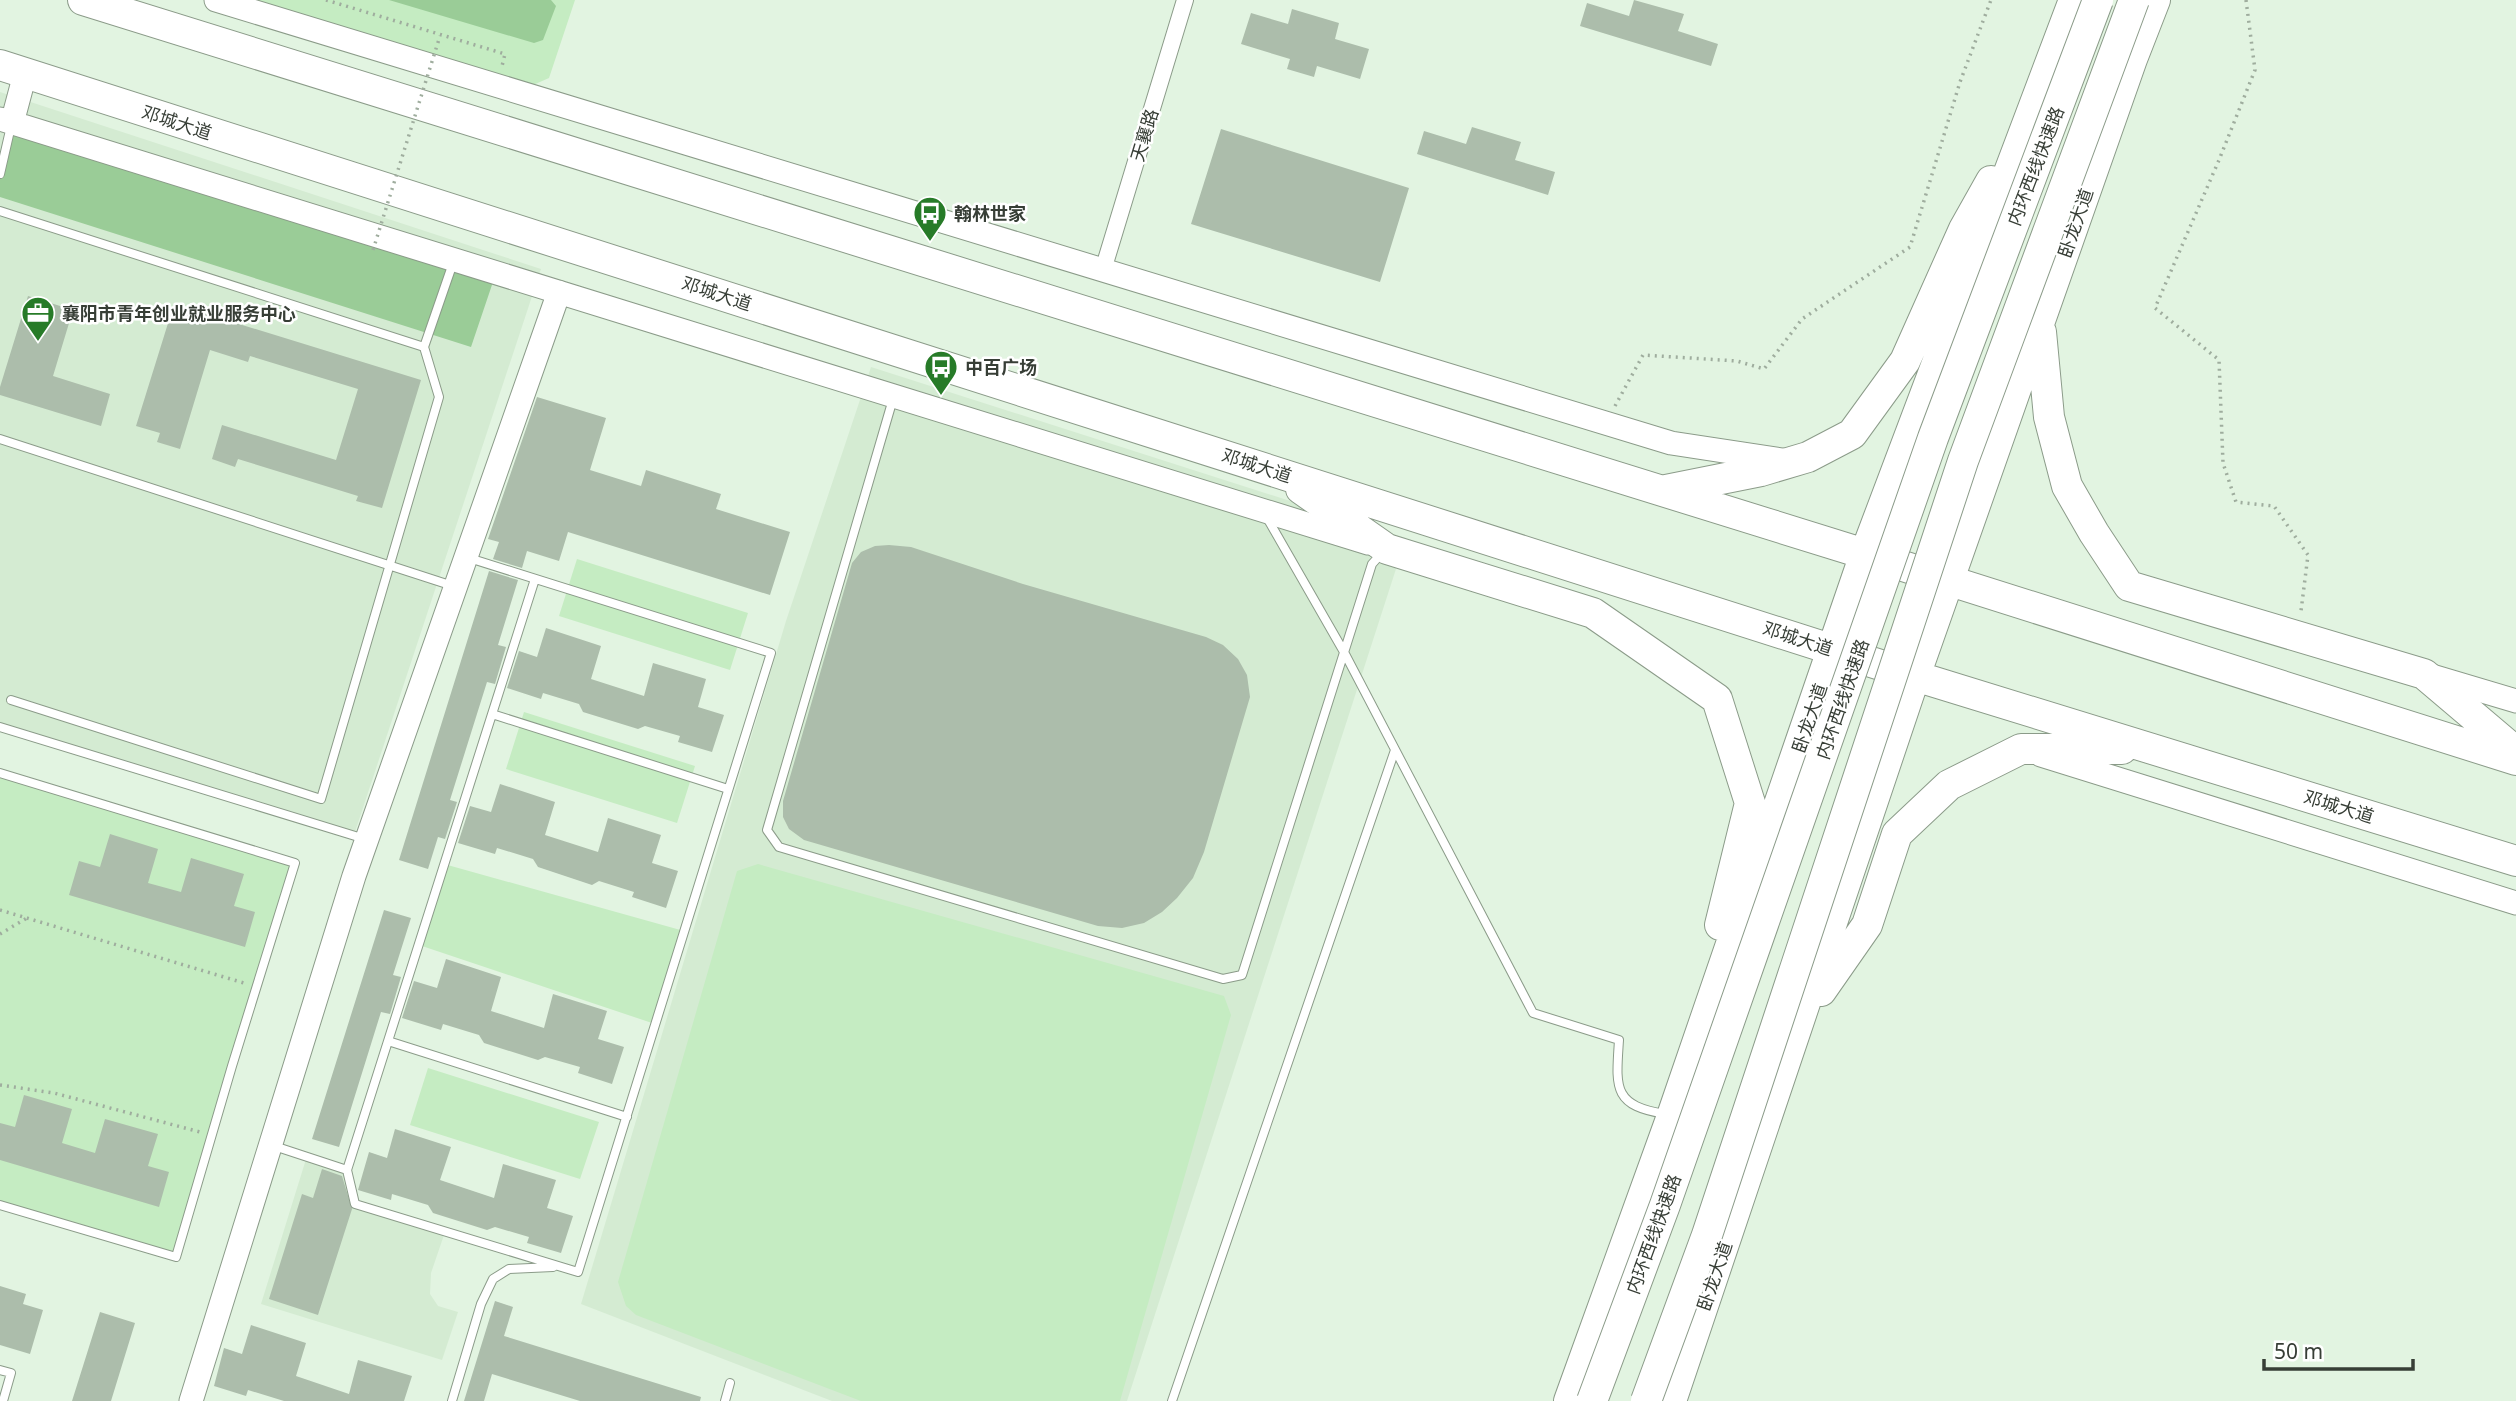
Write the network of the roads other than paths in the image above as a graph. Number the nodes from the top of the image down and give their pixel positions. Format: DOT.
graph roads {
  1 [pos="83,0"];
  2 [pos="216,0"];
  3 [pos="1185,0"];
  4 [pos="2062,0"];
  5 [pos="2074,0"];
  6 [pos="2098,0"];
  7 [pos="2134,0"];
  8 [pos="2155,0"];
  9 [pos="2170,0"];
  10 [pos="13,70"];
  11 [pos="2036,104"];
  12 [pos="2111,118"];
  13 [pos="6,121"];
  14 [pos="0,174"];
  15 [pos="0,211"];
  16 [pos="454,260"];
  17 [pos="1103,270"];
  18 [pos="559,292"];
  19 [pos="2040,321"];
  20 [pos="424,347"];
  21 [pos="894,396"];
  22 [pos="0,439"];
  23 [pos="1792,461"];
  24 [pos="1276,471"];
  25 [pos="1662,491"];
  26 [pos="1262,510"];
  27 [pos="1387,549"];
  28 [pos="1866,554"];
  29 [pos="466,557"];
  30 [pos="390,565"];
  31 [pos="536,579"];
  32 [pos="1949,581"];
  33 [pos="456,587"];
  34 [pos="1834,649"];
  35 [pos="1344,652"];
  36 [pos="2424,674"];
  37 [pos="1915,676"];
  38 [pos="11,700"];
  39 [pos="2516,701"];
  40 [pos="492,714"];
  41 [pos="0,727"];
  42 [pos="2152,748"];
  43 [pos="2021,749"];
  44 [pos="1395,750"];
  45 [pos="2516,752"];
  46 [pos="2516,760"];
  47 [pos="0,774"];
  48 [pos="728,789"];
  49 [pos="367,839"];
  50 [pos="2516,861"];
  51 [pos="2516,903"];
  52 [pos="1801,1020"];
  53 [pos="388,1041"];
  54 [pos="1672,1116"];
  55 [pos="626,1117"];
  56 [pos="270,1144"];
  57 [pos="1757,1149"];
  58 [pos="347,1170"];
  59 [pos="0,1205"];
  60 [pos="1640,1207"];
  61 [pos="559,1266"];
  62 [pos="0,1370"];
  63 [pos="730,1383"];
  64 [pos="3,1401"];
  65 [pos="191,1401"];
  66 [pos="452,1401"];
  67 [pos="725,1401"];
  68 [pos="1172,1401"];
  69 [pos="1561,1401"];
  70 [pos="1569,1401"];
  71 [pos="1592,1401"];
  72 [pos="1646,1401"];
  73 [pos="1671,1401"];
  74 [pos="1680,1401"];
  1 -- 25 [label="highway"];
  2 -- 17 [label="street"];
  3 -- 17 [label="street, 天襄路"];
  4 -- 11 [label="highway"];
  5 -- 11 [label="highway, 卧龙大道"];
  6 -- 71 [label="highway, 内环西线快速路, bridge"];
  7 -- 72 [label="highway, 内环西线快速路, bridge"];
  8 -- 12 [label="highway, 卧龙大道"];
  9 -- 12 [label="highway"];
  10 -- 13 [label="street"];
  10 -- 24 [label="highway, 邓城大道"];
  11 -- 23 [label="highway"];
  11 -- 28 [label="highway, 卧龙大道"];
  12 -- 19 [label="highway, 卧龙大道"];
  13 -- 14 [label="lane"];
  13 -- 16 [label="street"];
  15 -- 20 [label="lane"];
  16 -- 18 [label="street"];
  16 -- 20 [label="lane"];
  17 -- 23 [label="street"];
  18 -- 21 [label="street"];
  18 -- 29 [label="street"];
  19 -- 32 [label="highway, 卧龙大道"];
  19 -- 36 [label="highway"];
  20 -- 30 [label="lane"];
  21 -- 26 [label="street"];
  21 -- 35 [label="lane"];
  22 -- 30 [label="lane"];
  23 -- 25 [label="highway"];
  24 -- 27 [label="highway"];
  24 -- 34 [label="highway, 邓城大道"];
  25 -- 28 [label="highway"];
  26 -- 27 [label="street"];
  26 -- 35 [label="lane"];
  27 -- 35 [label="lane"];
  27 -- 54 [label="highway"];
  28 -- 32 [label="highway"];
  28 -- 34 [label="highway, 卧龙大道"];
  29 -- 31 [label="lane"];
  29 -- 33 [label="street"];
  30 -- 33 [label="lane"];
  30 -- 38 [label="lane"];
  31 -- 40 [label="lane"];
  31 -- 48 [label="lane"];
  32 -- 37 [label="highway, 卧龙大道"];
  32 -- 46 [label="highway"];
  33 -- 49 [label="street"];
  34 -- 37 [label="highway, 邓城大道"];
  34 -- 54 [label="highway, 卧龙大道"];
  35 -- 44 [label="lane"];
  36 -- 39 [label="street"];
  36 -- 45 [label="highway"];
  37 -- 42 [label="highway, 邓城大道"];
  37 -- 52 [label="highway, 卧龙大道"];
  40 -- 48 [label="lane"];
  40 -- 53 [label="lane"];
  41 -- 49 [label="lane"];
  42 -- 43 [label="highway"];
  42 -- 50 [label="highway, 邓城大道"];
  43 -- 51 [label="street"];
  43 -- 52 [label="highway"];
  44 -- 54 [label="lane"];
  44 -- 68 [label="lane"];
  47 -- 59 [label="lane"];
  48 -- 55 [label="lane"];
  49 -- 56 [label="street"];
  52 -- 57 [label="highway, 卧龙大道"];
  53 -- 55 [label="lane"];
  53 -- 58 [label="lane"];
  54 -- 60 [label="highway, 卧龙大道"];
  55 -- 61 [label="lane"];
  56 -- 58 [label="lane"];
  56 -- 65 [label="street"];
  57 -- 73 [label="highway, 卧龙大道"];
  57 -- 74 [label="highway"];
  58 -- 61 [label="lane"];
  60 -- 69 [label="highway"];
  60 -- 70 [label="highway, 卧龙大道"];
  61 -- 66 [label="lane"];
  62 -- 64 [label="lane"];
  63 -- 67 [label="lane"];
}
